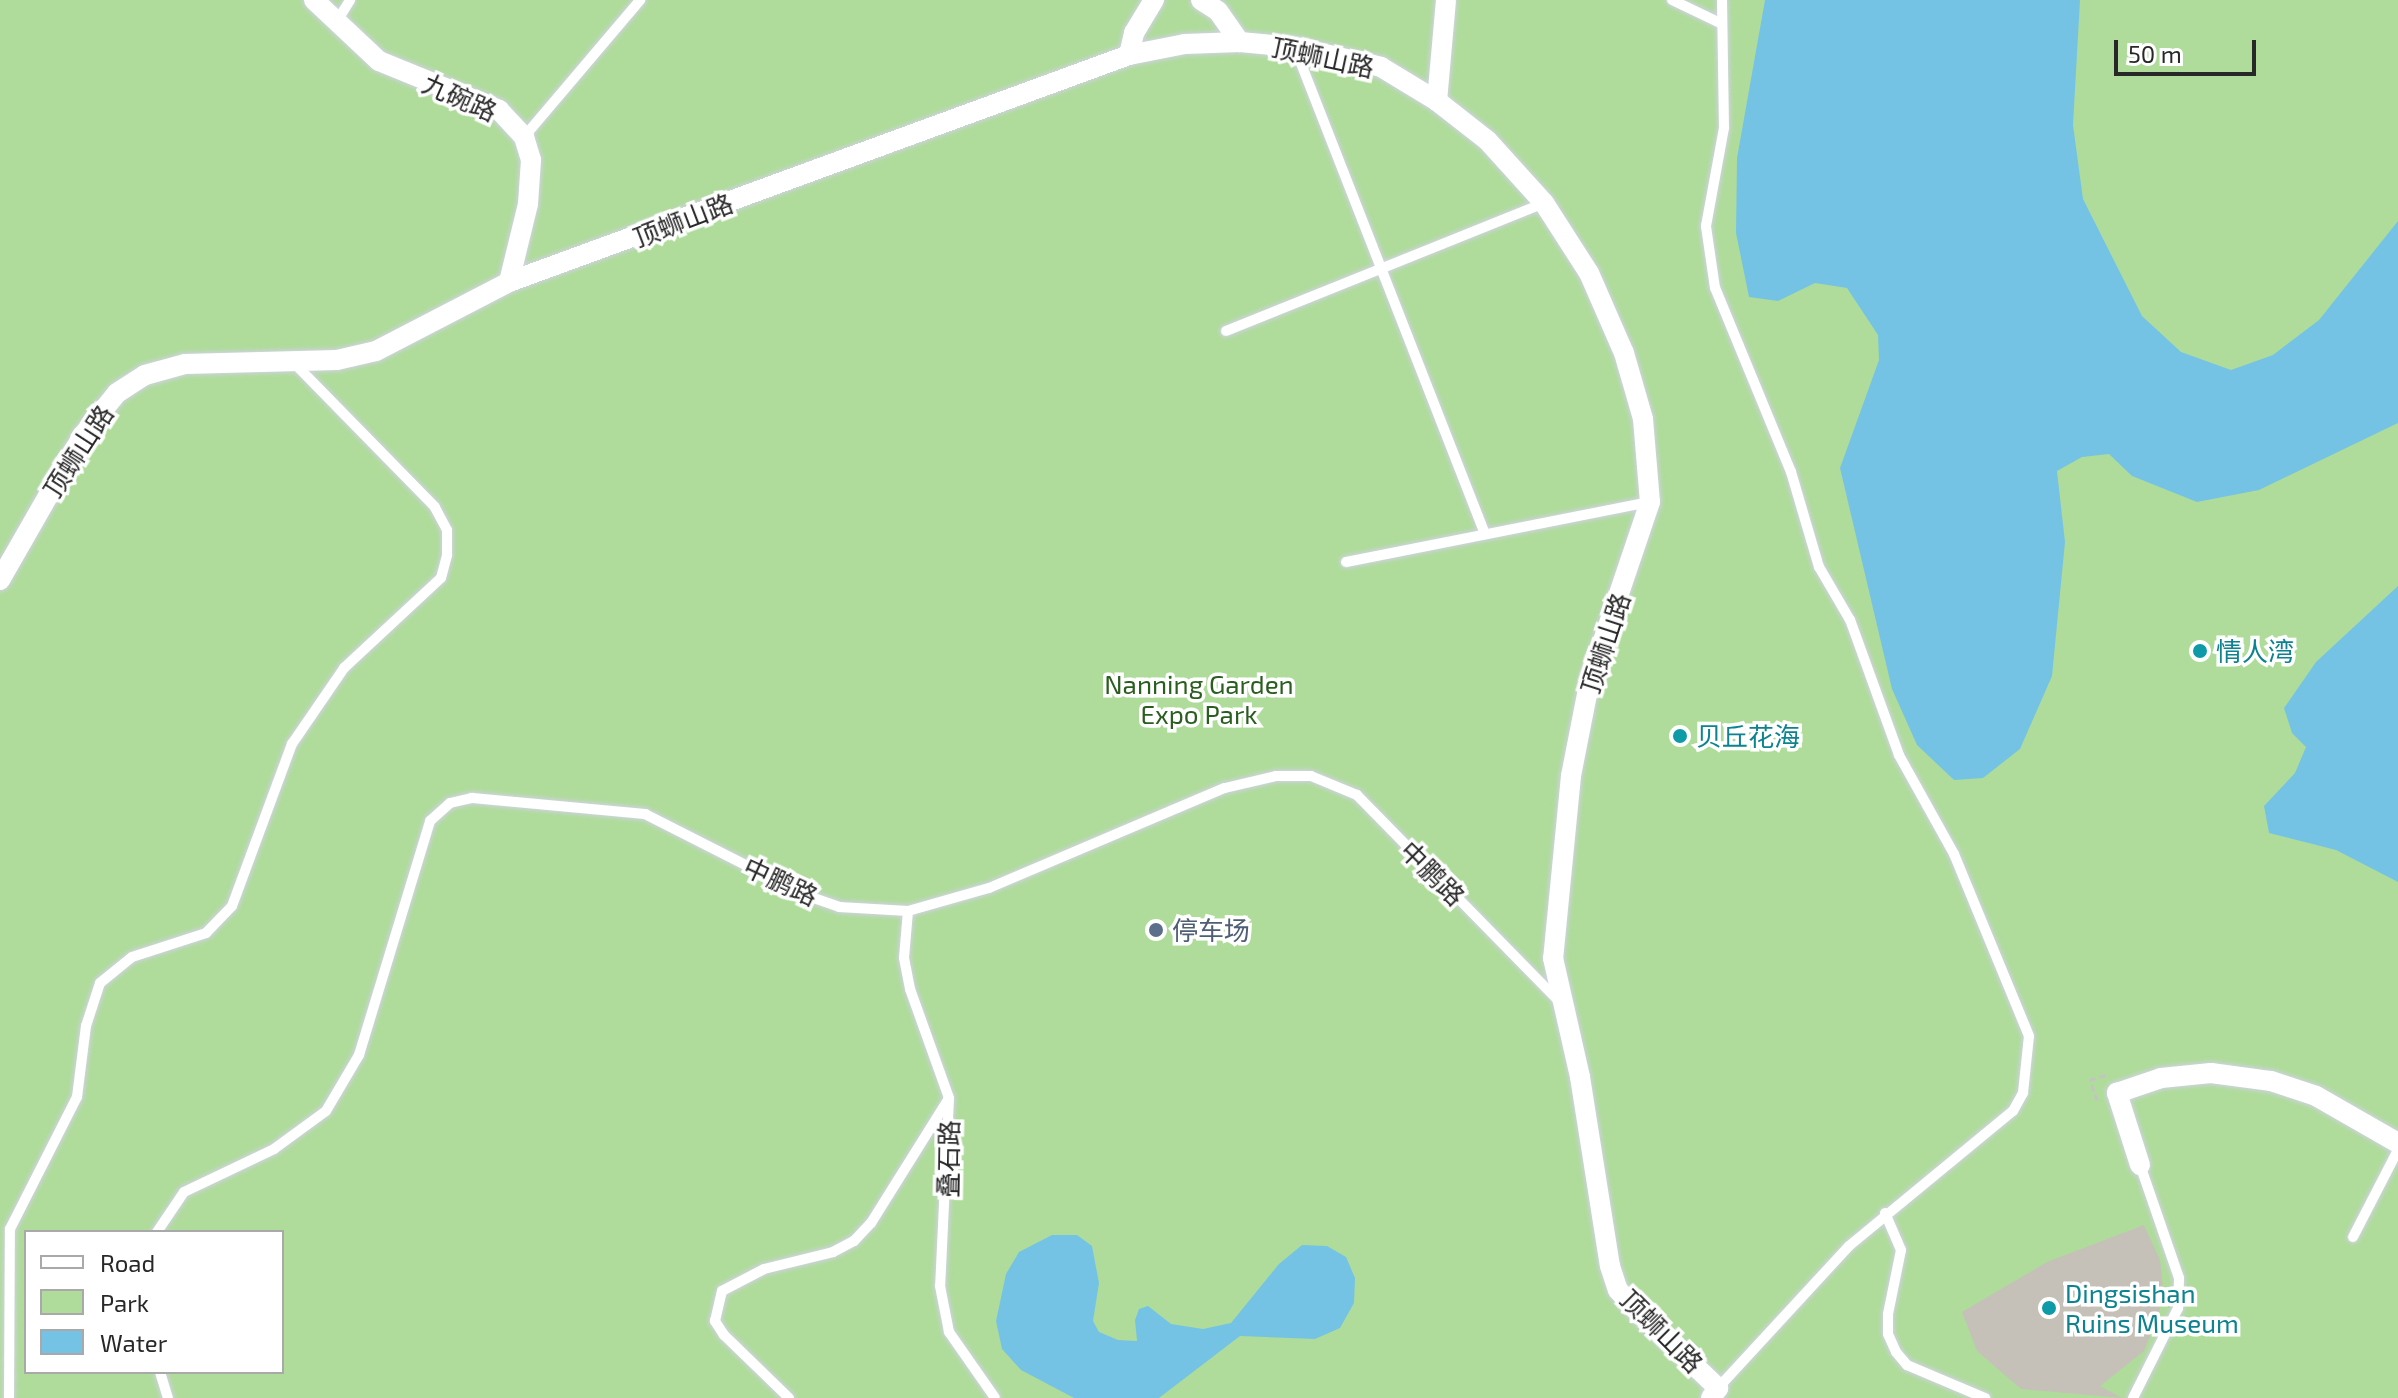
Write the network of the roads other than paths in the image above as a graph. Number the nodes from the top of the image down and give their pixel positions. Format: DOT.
graph roads {
  1 [pos="314,0"];
  2 [pos="350,0"];
  3 [pos="640,0"];
  4 [pos="1154,0"];
  5 [pos="1201,0"];
  6 [pos="1446,0"];
  7 [pos="1672,0"];
  8 [pos="1722,0"];
  9 [pos="335,23"];
  10 [pos="1720,23"];
  11 [pos="1240,42"];
  12 [pos="1294,47"];
  13 [pos="1129,55"];
  14 [pos="1437,101"];
  15 [pos="524,137"];
  16 [pos="1544,203"];
  17 [pos="1383,272"];
  18 [pos="509,282"];
  19 [pos="1226,331"];
  20 [pos="291,360"];
  21 [pos="1650,502"];
  22 [pos="1485,534"];
  23 [pos="1346,562"];
  24 [pos="0,580"];
  25 [pos="908,911"];
  26 [pos="1558,1000"];
  27 [pos="949,1098"];
  28 [pos="2398,1143"];
  29 [pos="2398,1150"];
  30 [pos="2140,1165"];
  31 [pos="1885,1213"];
  32 [pos="158,1230"];
  33 [pos="2353,1237"];
  34 [pos="161,1374"];
  35 [pos="1715,1393"];
  36 [pos="9,1398"];
  37 [pos="168,1398"];
  38 [pos="789,1398"];
  39 [pos="995,1398"];
  40 [pos="1985,1398"];
  41 [pos="2133,1398"];
  1 -- 9 [label="street, 九碗路"];
  2 -- 9 [label="lane"];
  3 -- 15 [label="lane"];
  4 -- 13 [label="street"];
  5 -- 11 [label="street"];
  6 -- 14 [label="street"];
  7 -- 10 [label="lane"];
  8 -- 10 [label="lane"];
  9 -- 15 [label="street, 九碗路"];
  10 -- 31 [label="lane"];
  11 -- 12 [label="street, 顶蛳山路"];
  11 -- 13 [label="street, 顶蛳山路"];
  12 -- 14 [label="street, 顶蛳山路"];
  12 -- 17 [label="lane"];
  13 -- 18 [label="street, 顶蛳山路"];
  14 -- 16 [label="street, 顶蛳山路"];
  15 -- 18 [label="street, 九碗路"];
  16 -- 17 [label="lane"];
  16 -- 21 [label="street, 顶蛳山路"];
  17 -- 19 [label="lane"];
  17 -- 22 [label="lane"];
  18 -- 20 [label="street, 顶蛳山路"];
  20 -- 24 [label="street, 顶蛳山路"];
  20 -- 36 [label="lane"];
  21 -- 22 [label="lane"];
  21 -- 26 [label="street, 顶蛳山路"];
  22 -- 23 [label="lane"];
  25 -- 26 [label="lane, 中鹏路"];
  25 -- 27 [label="lane, 叠石路"];
  25 -- 32 [label="lane, 中鹏路"];
  26 -- 35 [label="street, 顶蛳山路"];
  27 -- 38 [label="lane"];
  27 -- 39 [label="lane, 叠石路"];
  28 -- 30 [label="street"];
  29 -- 33 [label="lane"];
  30 -- 41 [label="lane"];
  31 -- 35 [label="lane"];
  31 -- 40 [label="lane"];
  34 -- 37 [label="lane"];
}
